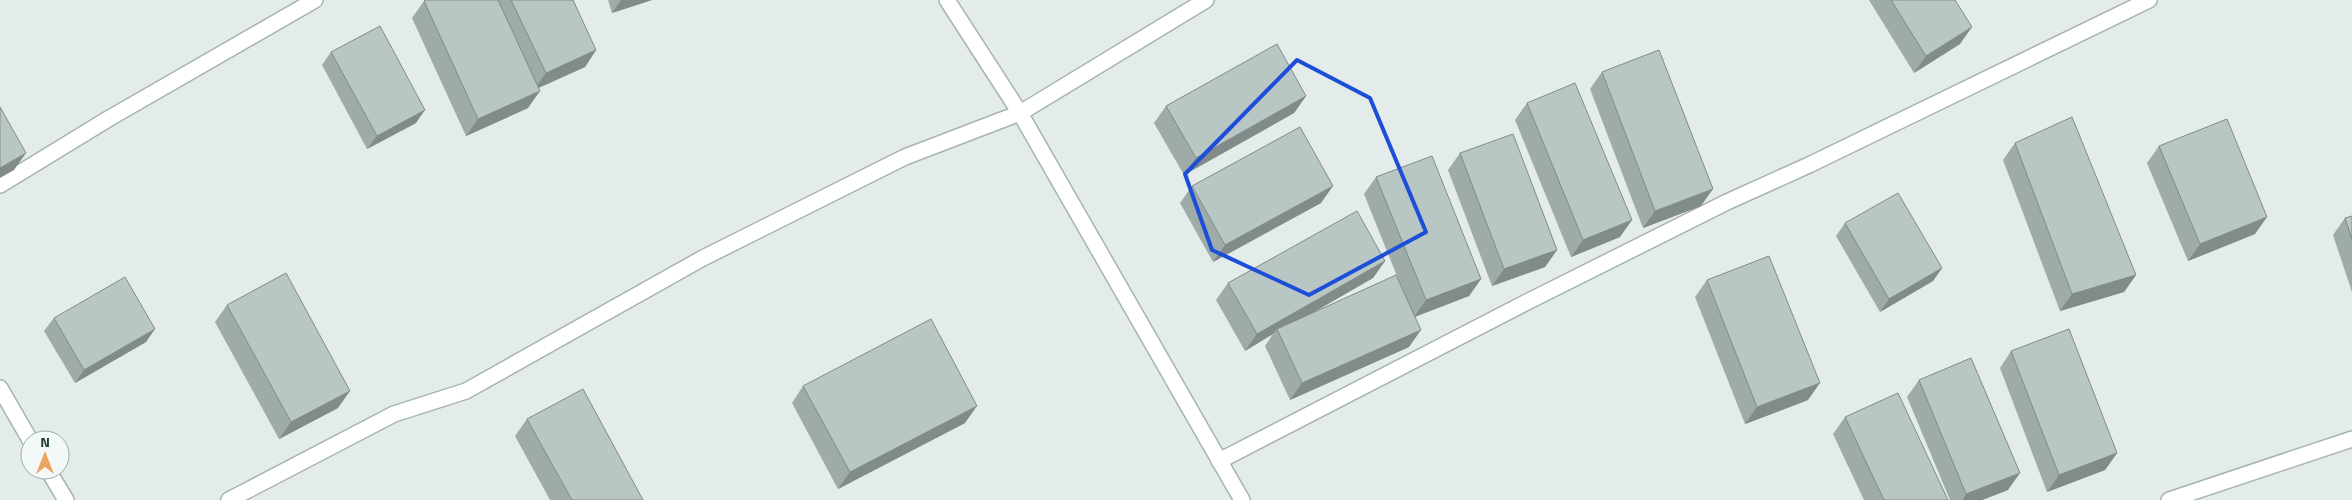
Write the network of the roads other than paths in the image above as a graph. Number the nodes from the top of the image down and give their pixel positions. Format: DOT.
graph roads {
  1 [pos="315,0"];
  2 [pos="947,0"];
  3 [pos="1206,0"];
  4 [pos="2149,0"];
  5 [pos="1020,114"];
  6 [pos="0,185"];
  7 [pos="0,388"];
  8 [pos="24,430"];
  9 [pos="2352,439"];
  10 [pos="1219,461"];
  11 [pos="54,480"];
  12 [pos="66,500"];
  13 [pos="229,500"];
  14 [pos="1242,500"];
  15 [pos="2169,500"];
  1 -- 6 [label="street"];
  2 -- 5 [label="street"];
  3 -- 5 [label="street"];
  4 -- 10 [label="street"];
  5 -- 10 [label="street"];
  5 -- 13 [label="street"];
  7 -- 8 [label="street"];
  9 -- 15 [label="street"];
  10 -- 14 [label="street"];
  11 -- 12 [label="street"];
}
